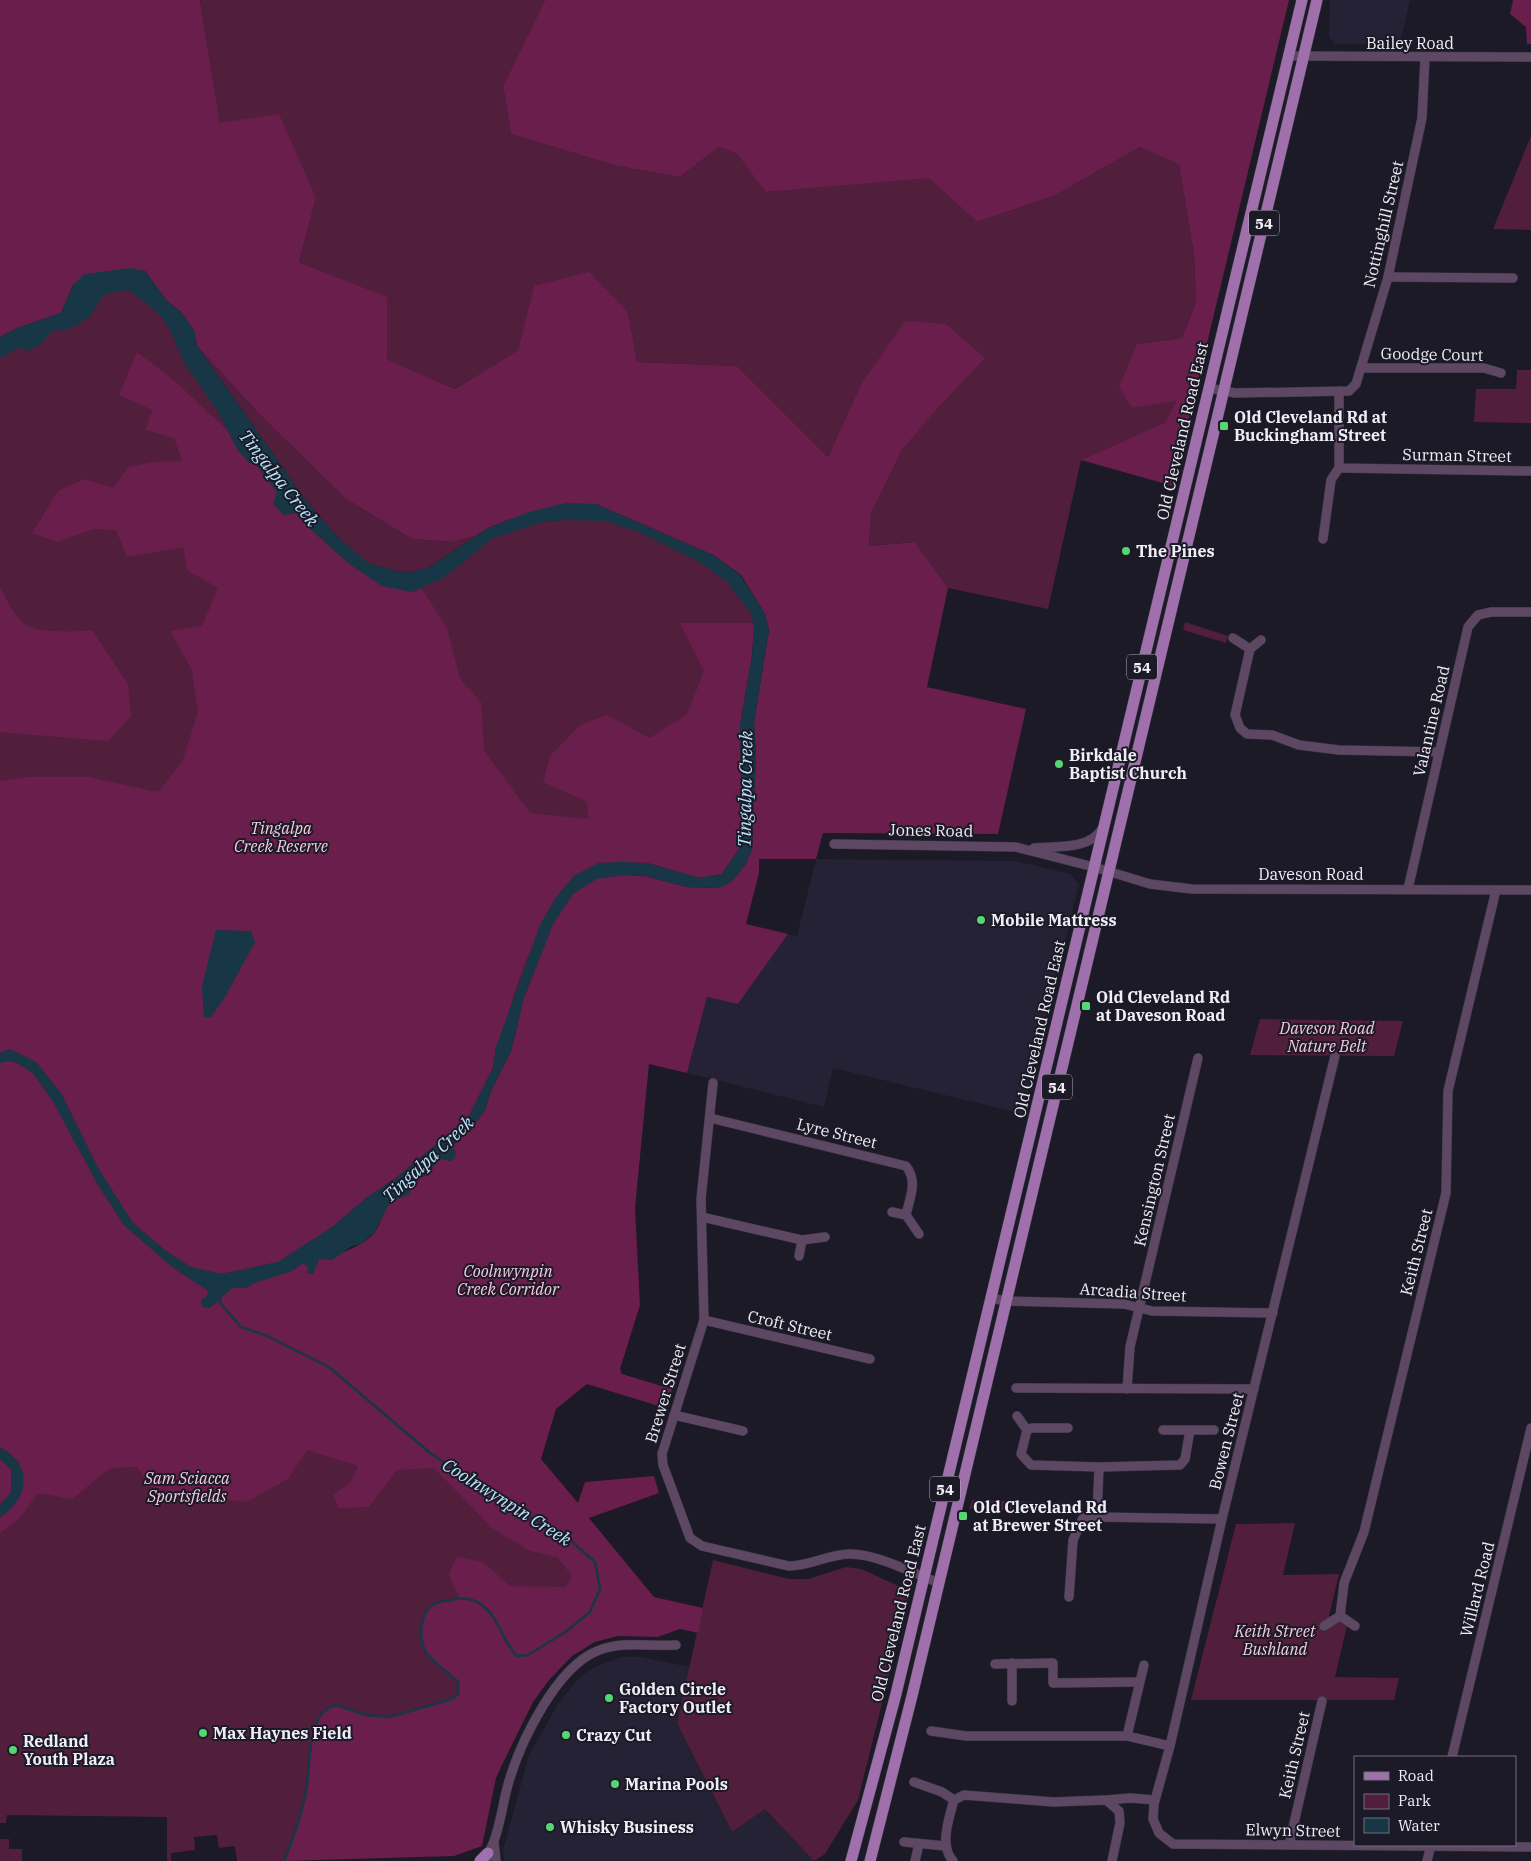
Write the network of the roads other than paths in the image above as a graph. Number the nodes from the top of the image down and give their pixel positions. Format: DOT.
graph roads {
  1 [pos="1302,0"];
  2 [pos="1317,0"];
  3 [pos="1289,56"];
  4 [pos="1303,56"];
  5 [pos="1531,57"];
  6 [pos="1425,58"];
  7 [pos="1388,277"];
  8 [pos="1513,278"];
  9 [pos="1362,368"];
  10 [pos="1501,373"];
  11 [pos="1209,388"];
  12 [pos="1224,390"];
  13 [pos="1339,390"];
  14 [pos="1339,468"];
  15 [pos="1531,471"];
  16 [pos="1323,539"];
  17 [pos="1531,612"];
  18 [pos="1233,638"];
  19 [pos="1261,640"];
  20 [pos="1250,649"];
  21 [pos="1439,752"];
  22 [pos="1104,826"];
  23 [pos="834,844"];
  24 [pos="1027,849"];
  25 [pos="1094,867"];
  26 [pos="1108,872"];
  27 [pos="1408,889"];
  28 [pos="1496,890"];
  29 [pos="1531,890"];
  30 [pos="1335,1056"];
  31 [pos="1198,1058"];
  32 [pos="713,1083"];
  33 [pos="710,1118"];
  34 [pos="892,1212"];
  35 [pos="906,1215"];
  36 [pos="702,1217"];
  37 [pos="919,1234"];
  38 [pos="825,1237"];
  39 [pos="802,1240"];
  40 [pos="799,1256"];
  41 [pos="991,1298"];
  42 [pos="1006,1302"];
  43 [pos="1140,1308"];
  44 [pos="1273,1313"];
  45 [pos="704,1320"];
  46 [pos="870,1359"];
  47 [pos="1016,1388"];
  48 [pos="1127,1389"];
  49 [pos="1254,1390"];
  50 [pos="674,1415"];
  51 [pos="1017,1416"];
  52 [pos="1068,1428"];
  53 [pos="1531,1428"];
  54 [pos="1028,1430"];
  55 [pos="1163,1430"];
  56 [pos="1190,1430"];
  57 [pos="1214,1430"];
  58 [pos="743,1431"];
  59 [pos="1099,1467"];
  60 [pos="1097,1517"];
  61 [pos="1222,1519"];
  62 [pos="924,1577"];
  63 [pos="938,1583"];
  64 [pos="1069,1597"];
  65 [pos="1340,1616"];
  66 [pos="1324,1626"];
  67 [pos="1355,1626"];
  68 [pos="676,1645"];
  69 [pos="994,1664"];
  70 [pos="1012,1664"];
  71 [pos="1144,1665"];
  72 [pos="1139,1682"];
  73 [pos="1012,1701"];
  74 [pos="1322,1701"];
  75 [pos="931,1731"];
  76 [pos="1127,1736"];
  77 [pos="1170,1746"];
  78 [pos="1452,1756"];
  79 [pos="914,1782"];
  80 [pos="954,1800"];
  81 [pos="1106,1800"];
  82 [pos="1154,1802"];
  83 [pos="1119,1811"];
  84 [pos="1159,1833"];
  85 [pos="904,1842"];
  86 [pos="919,1844"];
  87 [pos="1289,1845"];
  88 [pos="1354,1845"];
  89 [pos="946,1846"];
  90 [pos="1431,1846"];
  91 [pos="1531,1847"];
  92 [pos="488,1859"];
  93 [pos="851,1861"];
  94 [pos="870,1861"];
  95 [pos="916,1861"];
  96 [pos="954,1861"];
  97 [pos="1112,1861"];
  98 [pos="1427,1861"];
  1 -- 3 [label="main road, Old Cleveland Road East / 54"];
  2 -- 4 [label="main road, Old Cleveland Road East / 54"];
  3 -- 4 [label="street, Bailey Road"];
  3 -- 11 [label="main road, Old Cleveland Road East / 54"];
  4 -- 6 [label="street, Bailey Road"];
  4 -- 12 [label="main road, Old Cleveland Road East / 54"];
  5 -- 6 [label="street, Bailey Road"];
  6 -- 7 [label="street, Nottinghill Street"];
  7 -- 8 [label="street"];
  7 -- 9 [label="street, Nottinghill Street"];
  9 -- 10 [label="street, Goodge Court"];
  9 -- 13 [label="street, Nottinghill Street"];
  11 -- 12 [label="street"];
  11 -- 22 [label="main road, Old Cleveland Road East / 54"];
  12 -- 13 [label="street"];
  12 -- 26 [label="main road, Old Cleveland Road East / 54"];
  13 -- 14 [label="street"];
  14 -- 15 [label="street, Surman Street"];
  14 -- 16 [label="street"];
  17 -- 21 [label="street, Valantine Road"];
  18 -- 20 [label="street"];
  19 -- 20 [label="street"];
  20 -- 21 [label="street"];
  21 -- 27 [label="street, Valantine Road"];
  22 -- 24 [label="street, Jones Road"];
  22 -- 25 [label="main road, Old Cleveland Road East / 54"];
  23 -- 24 [label="street, Jones Road"];
  24 -- 25 [label="street, Jones Road"];
  25 -- 26 [label="street, Daveson Road"];
  25 -- 41 [label="main road, Old Cleveland Road East / 54"];
  26 -- 27 [label="street, Daveson Road"];
  26 -- 42 [label="main road, Old Cleveland Road East / 54"];
  27 -- 28 [label="street, Daveson Road"];
  28 -- 29 [label="street, Daveson Road"];
  28 -- 65 [label="street, Keith Street"];
  30 -- 44 [label="street, Bowen Street"];
  31 -- 43 [label="street, Kensington Street"];
  32 -- 33 [label="street, Brewer Street"];
  33 -- 35 [label="street, Lyre Street"];
  33 -- 36 [label="street, Brewer Street"];
  34 -- 35 [label="street"];
  35 -- 37 [label="street"];
  36 -- 39 [label="street"];
  36 -- 45 [label="street, Brewer Street"];
  38 -- 39 [label="street"];
  39 -- 40 [label="street"];
  41 -- 42 [label="street, Arcadia Street"];
  41 -- 62 [label="main road, Old Cleveland Road East / 54"];
  42 -- 43 [label="street, Arcadia Street"];
  42 -- 63 [label="main road, Old Cleveland Road East / 54"];
  43 -- 44 [label="street, Arcadia Street"];
  43 -- 48 [label="street, Kensington Street"];
  44 -- 49 [label="street, Bowen Street"];
  45 -- 46 [label="street, Croft Street"];
  45 -- 50 [label="street, Brewer Street"];
  47 -- 48 [label="street"];
  48 -- 49 [label="street"];
  49 -- 61 [label="street, Bowen Street"];
  50 -- 58 [label="street"];
  50 -- 62 [label="street, Brewer Street"];
  51 -- 54 [label="street"];
  52 -- 54 [label="street"];
  53 -- 78 [label="street, Willard Road"];
  54 -- 59 [label="street"];
  55 -- 56 [label="street"];
  56 -- 57 [label="street"];
  56 -- 59 [label="street"];
  59 -- 60 [label="street"];
  60 -- 61 [label="street"];
  60 -- 64 [label="street"];
  61 -- 77 [label="street, Bowen Street"];
  62 -- 63 [label="street, Brewer Street"];
  62 -- 93 [label="main road, Old Cleveland Road East / 54"];
  63 -- 94 [label="main road, Old Cleveland Road East / 54"];
  65 -- 66 [label="street"];
  65 -- 67 [label="street"];
  68 -- 92 [label="street"];
  69 -- 70 [label="street"];
  70 -- 72 [label="street"];
  70 -- 73 [label="street"];
  71 -- 72 [label="street"];
  72 -- 76 [label="street"];
  74 -- 87 [label="street, Keith Street"];
  75 -- 76 [label="street"];
  76 -- 77 [label="street"];
  77 -- 82 [label="street, Bowen Street"];
  79 -- 80 [label="street"];
  80 -- 81 [label="street"];
  80 -- 89 [label="street"];
  81 -- 82 [label="street"];
  81 -- 83 [label="street"];
  82 -- 83 [label="street"];
  82 -- 84 [label="street, Bowen Street"];
  83 -- 97 [label="street"];
  84 -- 87 [label="street, Elwyn Street"];
  85 -- 86 [label="street"];
  86 -- 89 [label="street"];
  86 -- 95 [label="street"];
  87 -- 88 [label="street, Elwyn Street"];
  89 -- 96 [label="street"];
  90 -- 91 [label="street, Elwyn Street"];
  90 -- 98 [label="street"];
}
